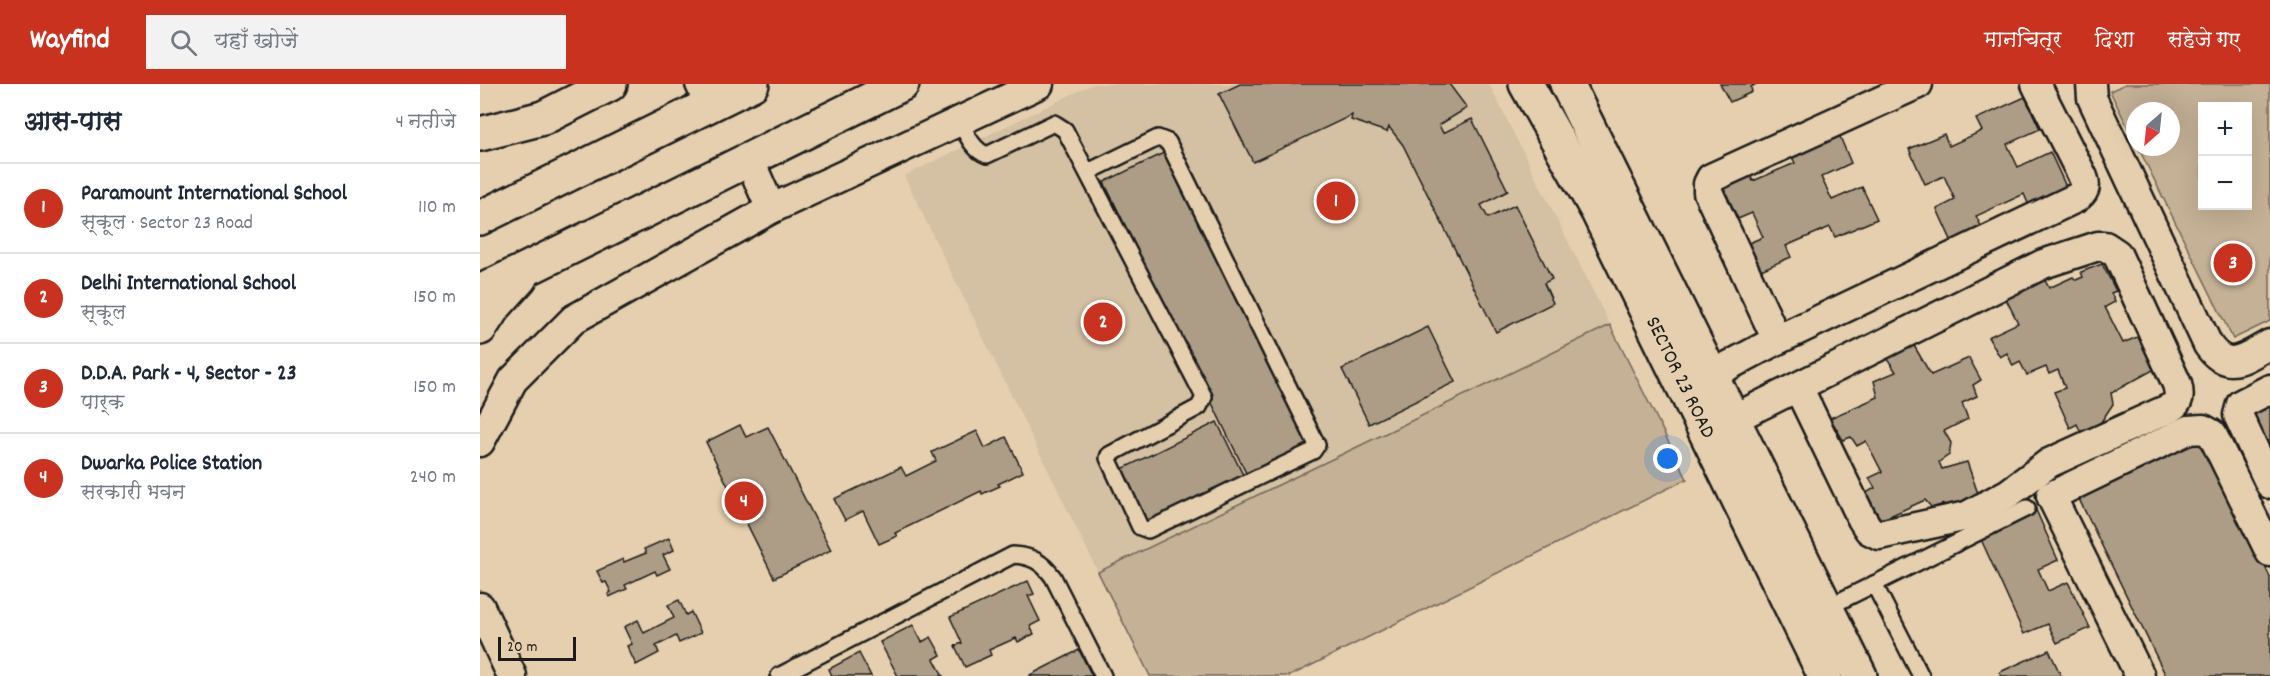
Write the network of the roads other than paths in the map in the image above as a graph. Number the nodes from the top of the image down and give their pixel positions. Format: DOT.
graph roads {
  1 [pos="610,84"];
  2 [pos="752,84"];
  3 [pos="902,84"];
  4 [pos="1039,84"];
  5 [pos="1526,84"];
  6 [pos="1567,84"];
  7 [pos="1918,84"];
  8 [pos="2036,84"];
  9 [pos="2091,84"];
  10 [pos="705,94"];
  11 [pos="960,122"];
  12 [pos="480,134"];
  13 [pos="749,159"];
  14 [pos="1088,171"];
  15 [pos="494,202"];
  16 [pos="771,209"];
  17 [pos="480,218"];
  18 [pos="529,267"];
  19 [pos="480,292"];
  20 [pos="480,328"];
  21 [pos="1777,340"];
  22 [pos="2270,344"];
  23 [pos="1712,375"];
  24 [pos="1798,387"];
  25 [pos="2270,389"];
  26 [pos="1733,419"];
  27 [pos="480,442"];
  28 [pos="2270,484"];
  29 [pos="2026,508"];
  30 [pos="2270,552"];
  31 [pos="1874,584"];
  32 [pos="480,607"];
  33 [pos="1813,615"];
  34 [pos="512,676"];
  35 [pos="779,676"];
  36 [pos="1103,676"];
  37 [pos="1825,676"];
  38 [pos="1860,676"];
  39 [pos="1921,676"];
  40 [pos="2140,676"];
  1 -- 12 [label="street"];
  2 -- 10 [label="street"];
  3 -- 13 [label="street"];
  4 -- 11 [label="street"];
  5 -- 33 [label="street, SECTOR 23 ROAD"];
  6 -- 23 [label="street, SECTOR 23 ROAD"];
  7 -- 21 [label="street"];
  8 -- 21 [label="street"];
  9 -- 22 [label="street"];
  10 -- 15 [label="street"];
  11 -- 14 [label="lane"];
  11 -- 16 [label="street"];
  13 -- 16 [label="street"];
  13 -- 18 [label="street"];
  14 -- 14 [label="lane"];
  15 -- 17 [label="street"];
  16 -- 27 [label="street"];
  18 -- 19 [label="street"];
  18 -- 20 [label="street"];
  21 -- 23 [label="street"];
  23 -- 26 [label="street, SECTOR 23 ROAD"];
  24 -- 24 [label="street"];
  24 -- 26 [label="street"];
  25 -- 28 [label="street"];
  26 -- 33 [label="street, SECTOR 23 ROAD"];
  29 -- 31 [label="lane"];
  30 -- 40 [label="street"];
  31 -- 33 [label="lane"];
  31 -- 39 [label="lane"];
  32 -- 34 [label="street"];
  33 -- 37 [label="street, SECTOR 23 ROAD"];
  33 -- 38 [label="street, SECTOR 23 ROAD"];
  35 -- 36 [label="lane"];
}
